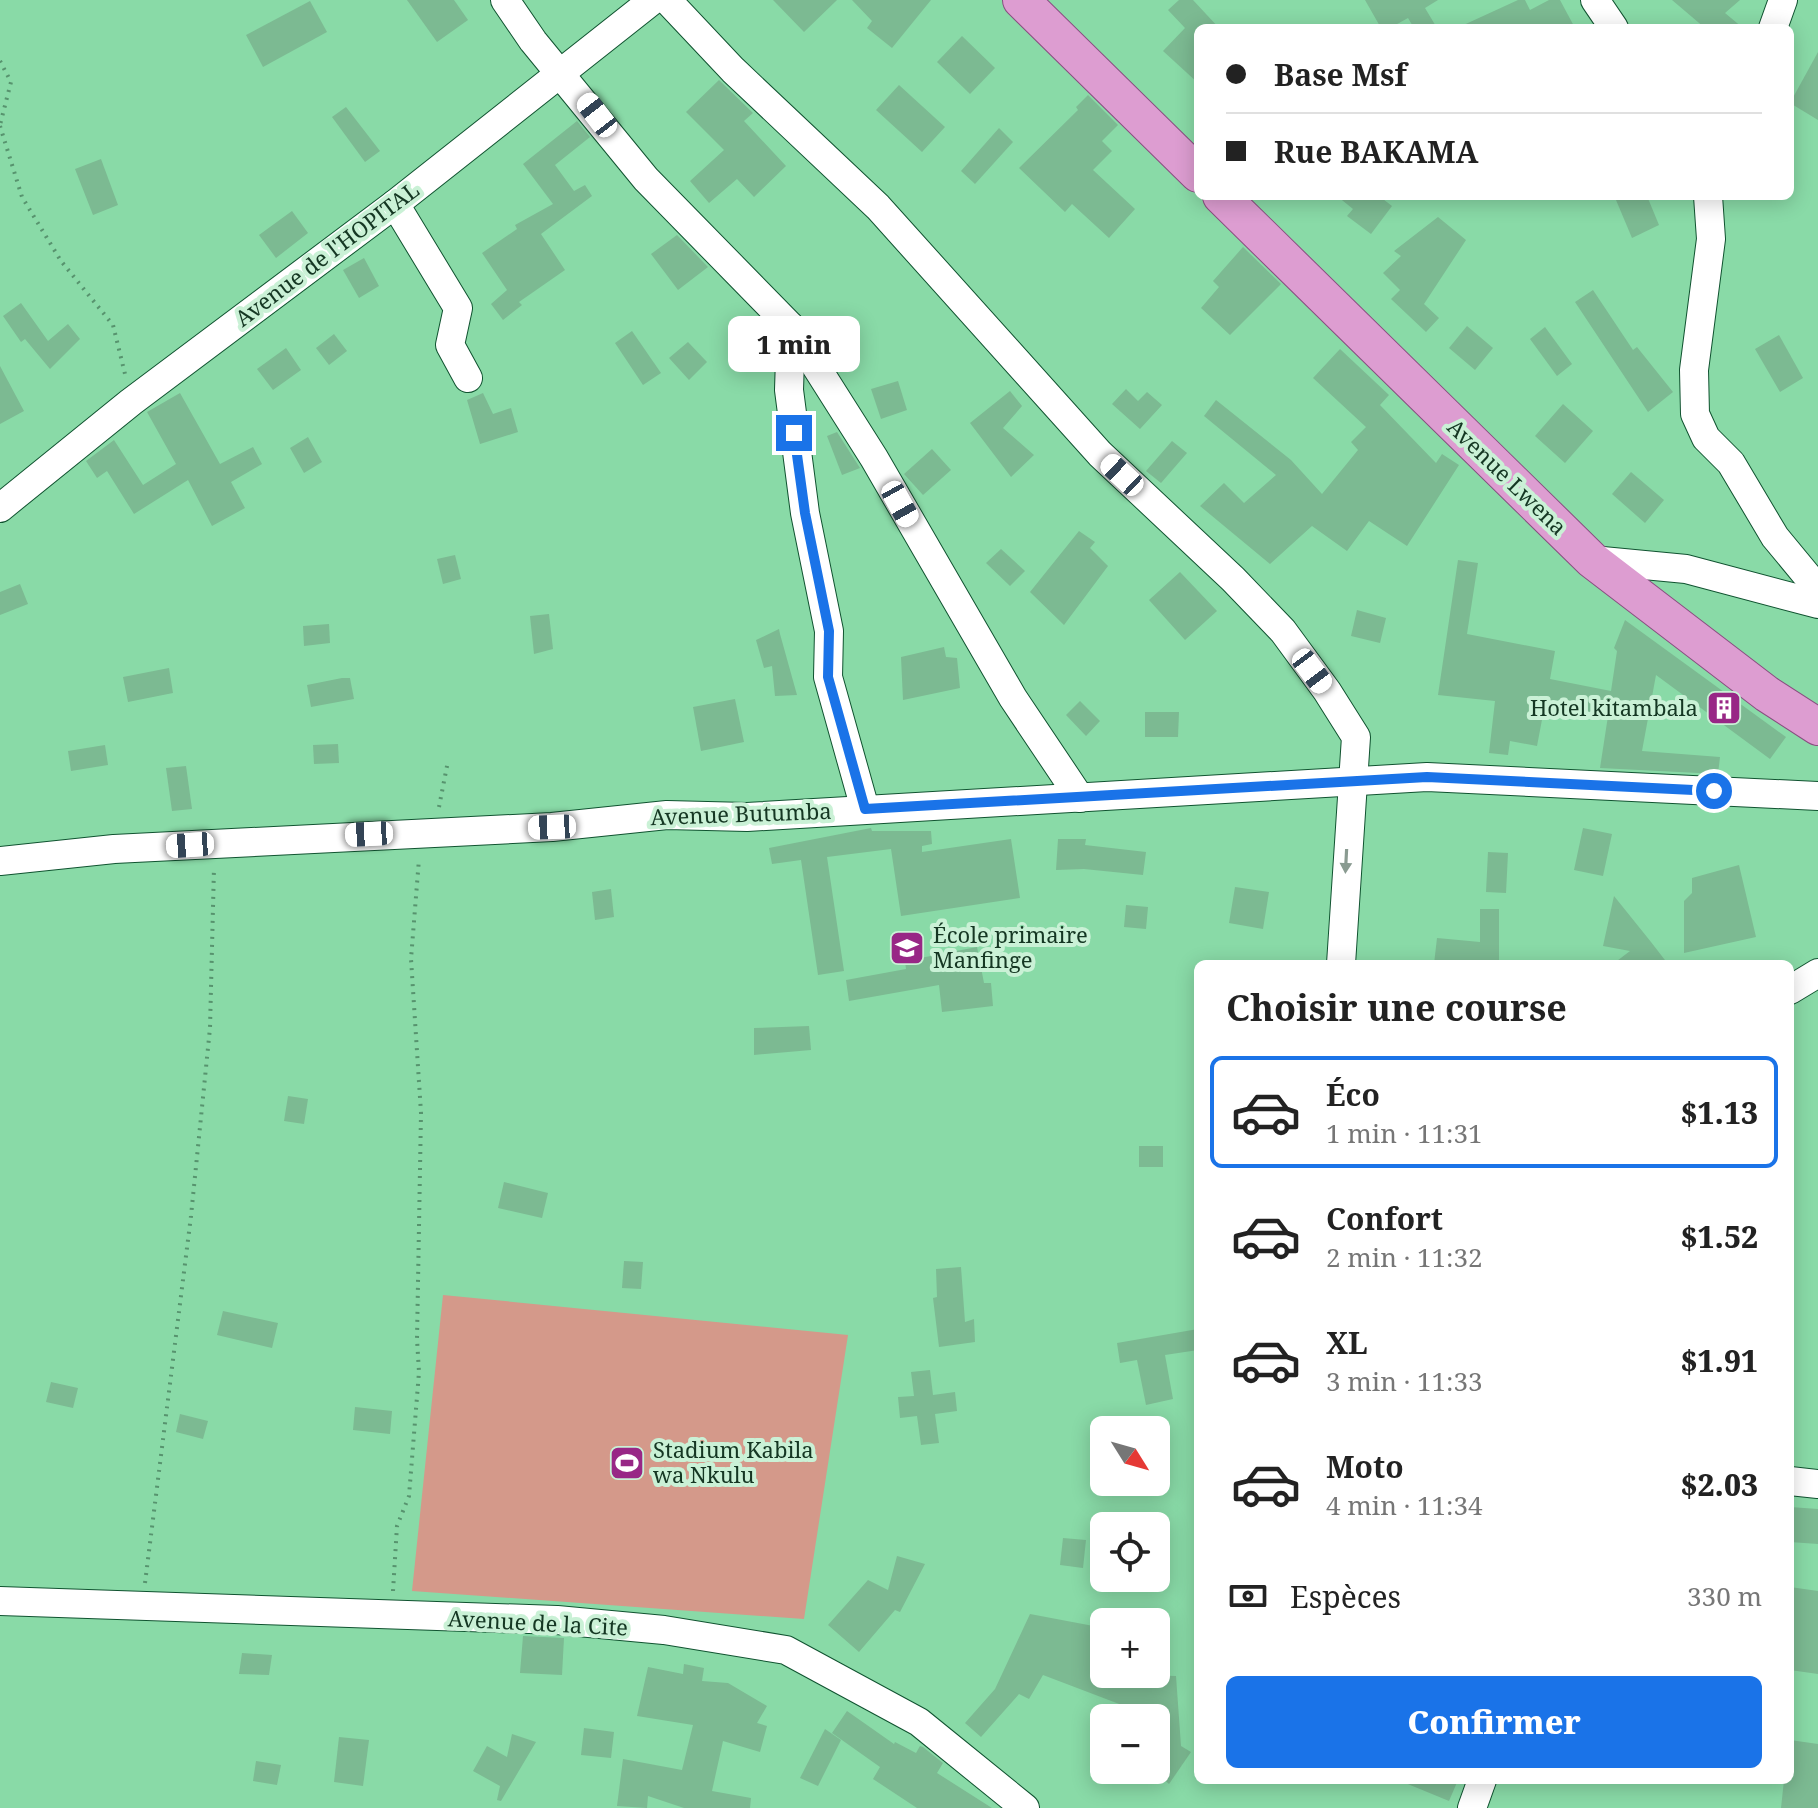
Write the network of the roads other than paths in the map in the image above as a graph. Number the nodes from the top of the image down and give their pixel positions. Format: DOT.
graph roads {
  1 [pos="505,0"];
  2 [pos="653,0"];
  3 [pos="667,0"];
  4 [pos="1021,0"];
  5 [pos="1595,0"];
  6 [pos="1783,0"];
  7 [pos="1611,24"];
  8 [pos="1774,24"];
  9 [pos="562,72"];
  10 [pos="1194,170"];
  11 [pos="1225,200"];
  12 [pos="1711,200"];
  13 [pos="395,204"];
  14 [pos="791,327"];
  15 [pos="468,378"];
  16 [pos="0,508"];
  17 [pos="1592,560"];
  18 [pos="1818,589"];
  19 [pos="1818,604"];
  20 [pos="1818,727"];
  21 [pos="1351,783"];
  22 [pos="1818,796"];
  23 [pos="1080,798"];
  24 [pos="865,809"];
  25 [pos="0,861"];
  26 [pos="1341,960"];
  27 [pos="1818,973"];
  28 [pos="1794,988"];
  29 [pos="1794,1481"];
  30 [pos="1818,1484"];
  31 [pos="0,1601"];
  32 [pos="1481,1784"];
  33 [pos="1025,1808"];
  34 [pos="1472,1808"];
  1 -- 9 [label="street"];
  2 -- 9 [label="street, Avenue de l'HOPITAL"];
  3 -- 21 [label="street"];
  4 -- 10 [label="main road"];
  5 -- 7 [label="street"];
  6 -- 8 [label="street"];
  9 -- 13 [label="street, Avenue de l'HOPITAL"];
  9 -- 14 [label="street"];
  11 -- 17 [label="main road, Avenue Lwena"];
  12 -- 18 [label="street"];
  13 -- 15 [label="street"];
  13 -- 16 [label="street, Avenue de l'HOPITAL"];
  14 -- 23 [label="street"];
  14 -- 24 [label="street"];
  17 -- 19 [label="street"];
  17 -- 20 [label="main road, Avenue Lwena"];
  21 -- 22 [label="street, Avenue Butumba"];
  21 -- 23 [label="street, Avenue Butumba"];
  21 -- 26 [label="street, one-way"];
  23 -- 24 [label="street, Avenue Butumba"];
  24 -- 25 [label="street, Avenue Butumba"];
  27 -- 28 [label="street"];
  29 -- 30 [label="street"];
  31 -- 33 [label="street, Avenue de la Cite"];
  32 -- 34 [label="street"];
}
